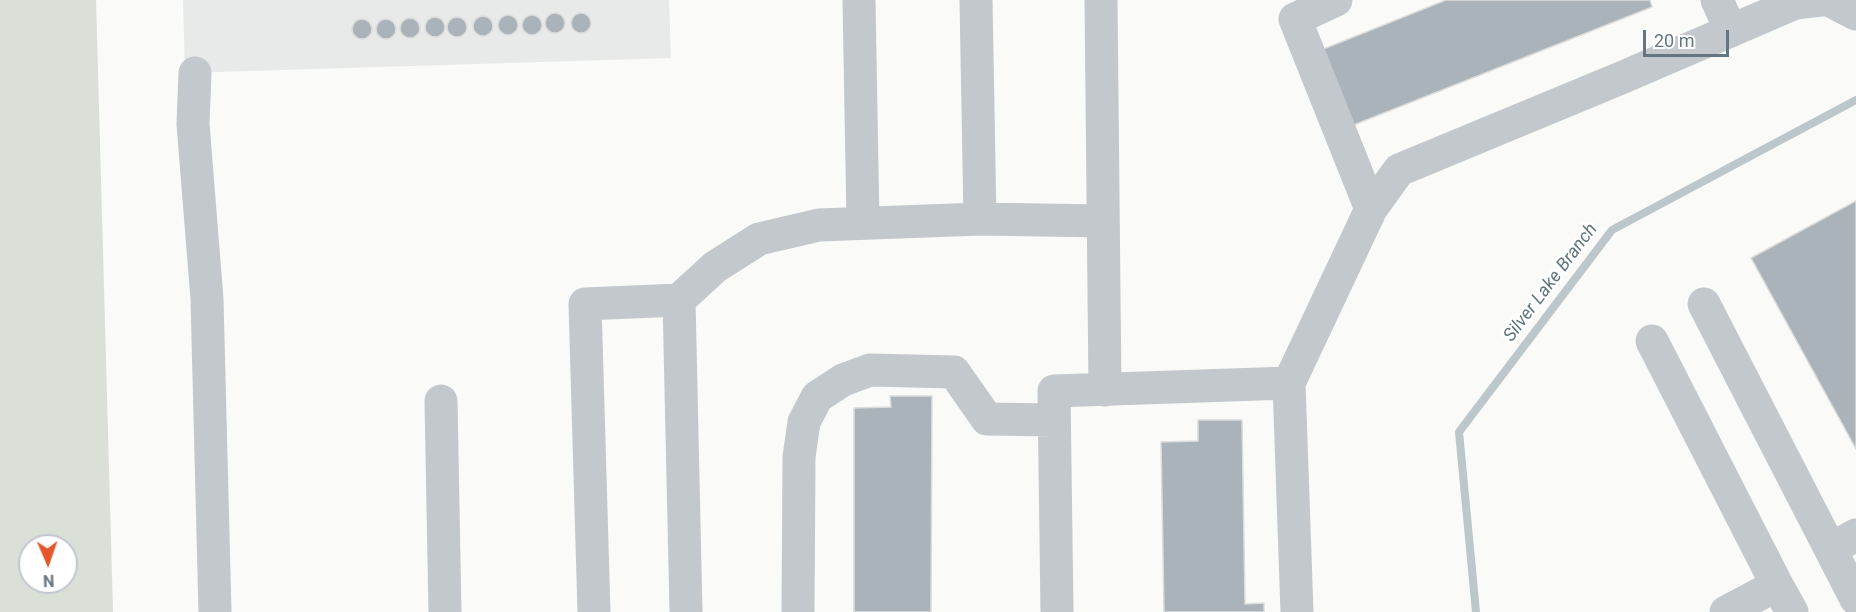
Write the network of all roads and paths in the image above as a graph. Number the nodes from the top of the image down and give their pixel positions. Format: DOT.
graph roads {
  1 [pos="860,0"];
  2 [pos="976,0"];
  3 [pos="1101,0"];
  4 [pos="1336,0"];
  5 [pos="1717,0"];
  6 [pos="1821,0"];
  7 [pos="1829,0"];
  8 [pos="1856,14"];
  9 [pos="1731,31"];
  10 [pos="195,73"];
  11 [pos="1371,209"];
  12 [pos="980,219"];
  13 [pos="1103,221"];
  14 [pos="863,223"];
  15 [pos="680,300"];
  16 [pos="1704,304"];
  17 [pos="1652,341"];
  18 [pos="1288,383"];
  19 [pos="1105,390"];
  20 [pos="441,401"];
  21 [pos="1054,420"];
  22 [pos="1844,542"];
  23 [pos="1784,599"];
  24 [pos="1856,599"];
  25 [pos="215,612"];
  26 [pos="445,612"];
  27 [pos="594,612"];
  28 [pos="686,612"];
  29 [pos="798,612"];
  30 [pos="1057,612"];
  31 [pos="1297,612"];
  32 [pos="1726,612"];
  1 -- 14 [label="lane"];
  2 -- 12 [label="lane"];
  3 -- 13 [label="lane"];
  4 -- 11 [label="lane"];
  5 -- 9 [label="lane"];
  6 -- 9 [label="lane"];
  7 -- 8 [label="lane"];
  9 -- 11 [label="lane"];
  10 -- 25 [label="lane"];
  11 -- 18 [label="lane"];
  12 -- 13 [label="lane"];
  12 -- 14 [label="lane"];
  13 -- 19 [label="lane"];
  14 -- 15 [label="lane"];
  15 -- 27 [label="lane"];
  15 -- 28 [label="lane"];
  16 -- 22 [label="lane"];
  17 -- 23 [label="lane"];
  18 -- 19 [label="lane"];
  18 -- 31 [label="lane"];
  19 -- 21 [label="lane"];
  20 -- 26 [label="lane"];
  21 -- 29 [label="lane"];
  21 -- 30 [label="lane"];
  22 -- 24 [label="lane"];
  23 -- 32 [label="lane"];
}
